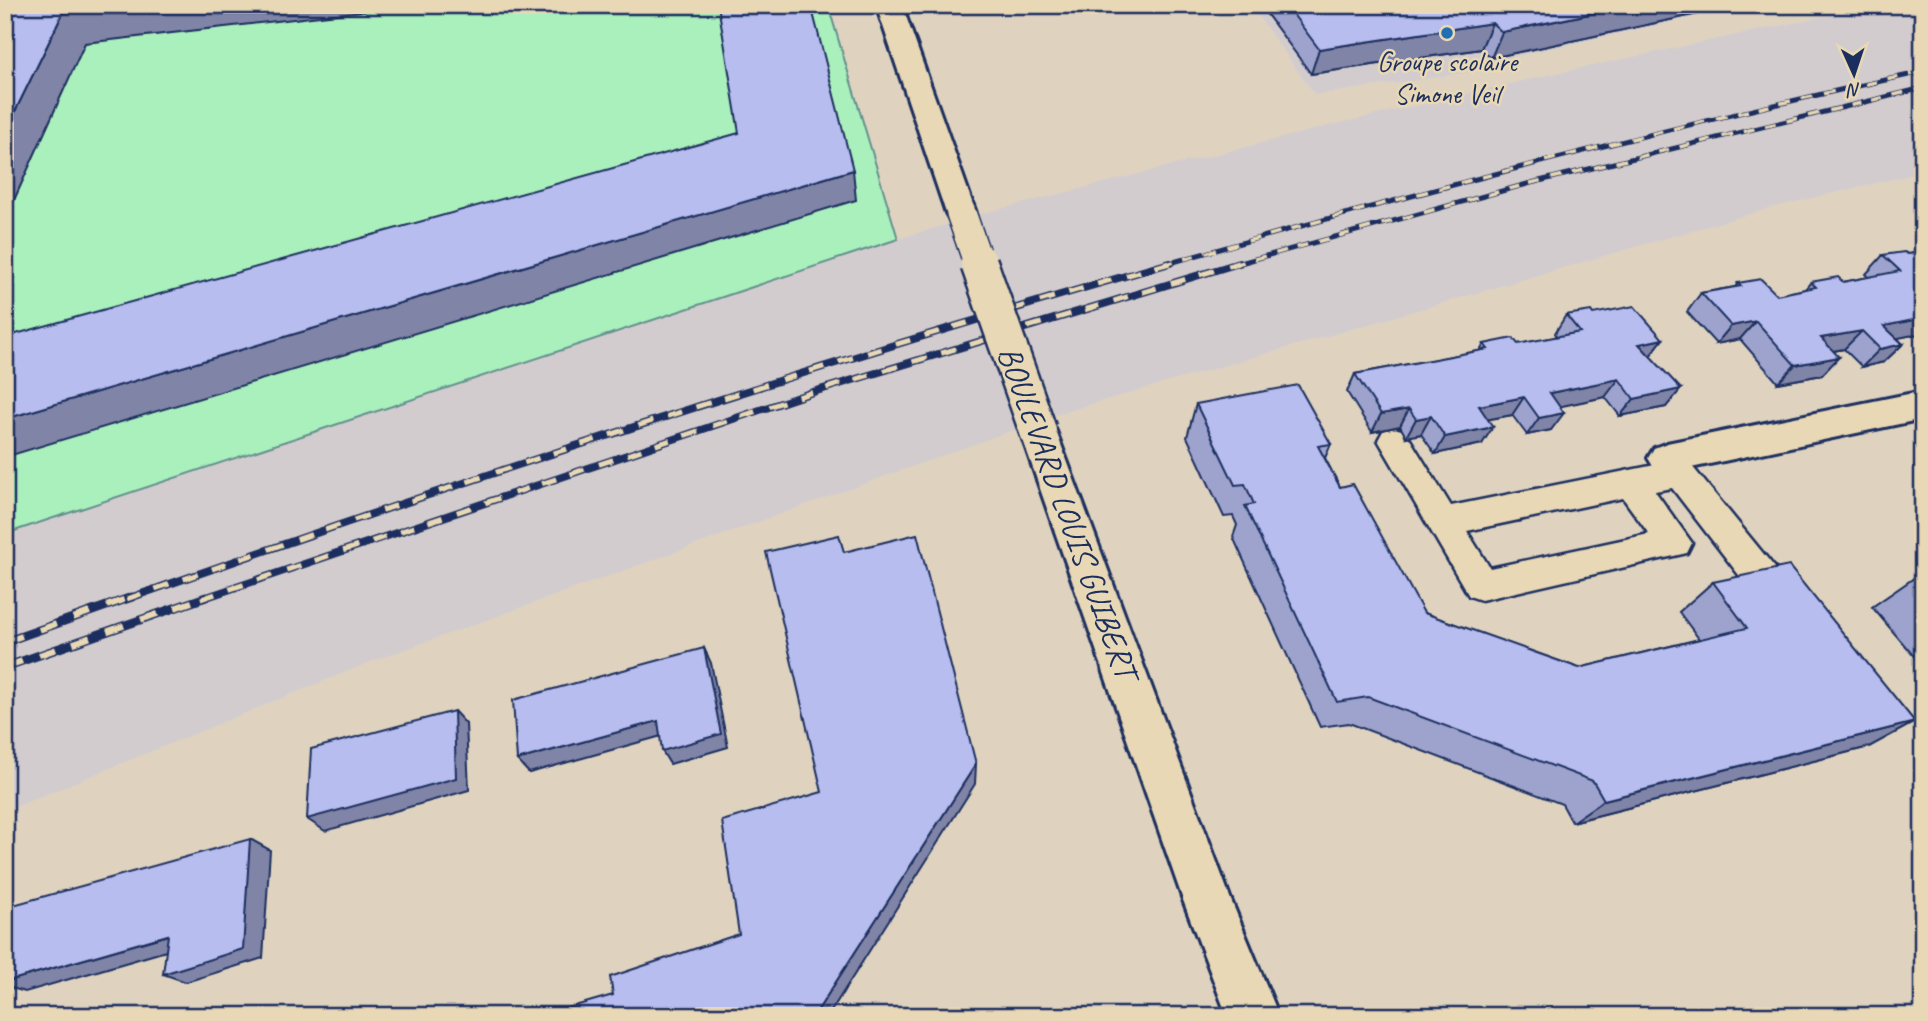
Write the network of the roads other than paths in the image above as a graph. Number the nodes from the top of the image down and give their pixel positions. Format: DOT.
graph roads {
  1 [pos="889,5"];
  2 [pos="1923,405"];
  3 [pos="1394,440"];
  4 [pos="1673,465"];
  5 [pos="1630,483"];
  6 [pos="1443,522"];
  7 [pos="1802,628"];
  8 [pos="1253,1016"];
  1 -- 8 [label="street, BOULEVARD LOUIS GUIBERT, bridge"];
  2 -- 4 [label="street"];
  3 -- 6 [label="lane"];
  4 -- 5 [label="lane"];
  4 -- 7 [label="lane"];
  5 -- 6 [label="lane"];
  5 -- 6 [label="lane"];
}
